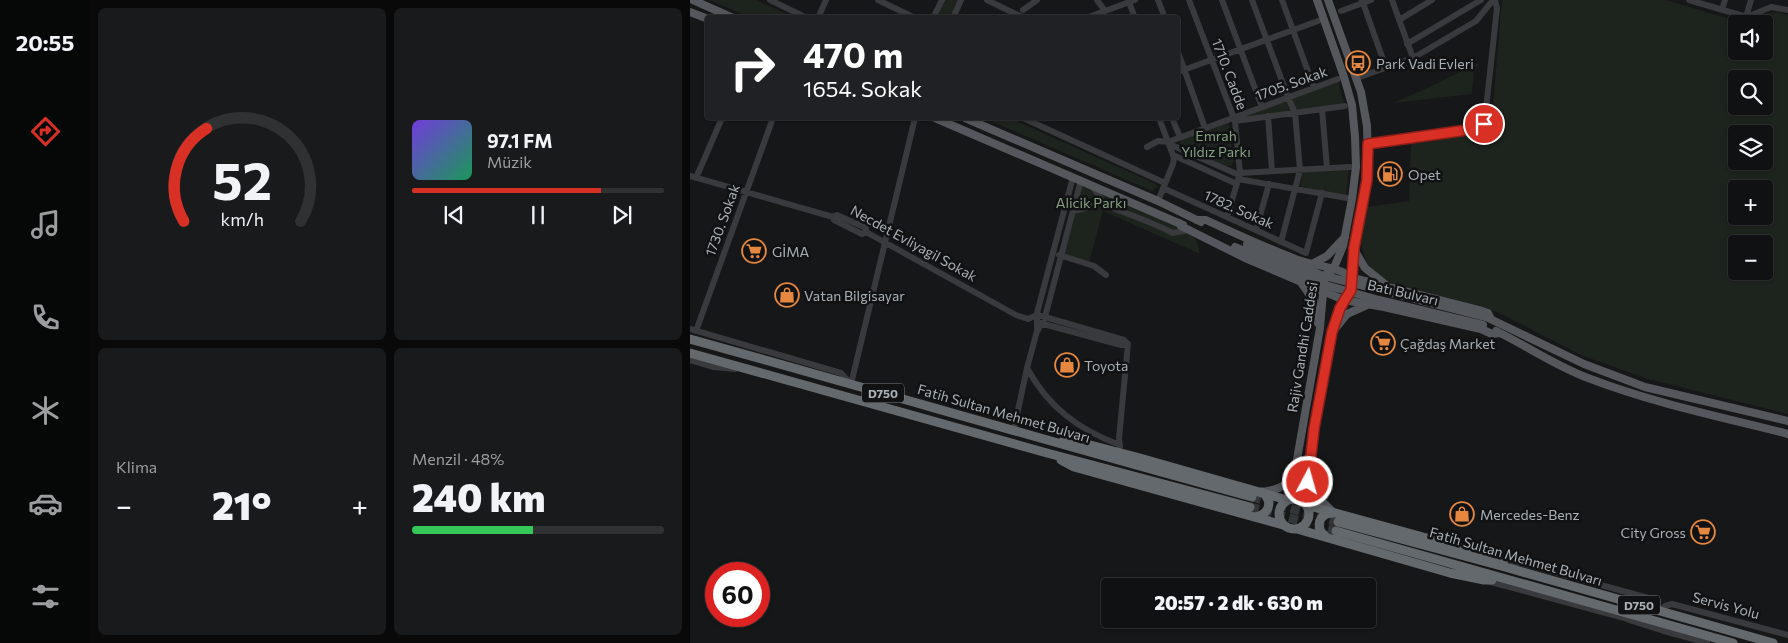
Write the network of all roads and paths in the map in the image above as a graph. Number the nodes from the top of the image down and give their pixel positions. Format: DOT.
graph roads {
  1 [pos="693,0"];
  2 [pos="770,0"];
  3 [pos="826,0"];
  4 [pos="878,0"];
  5 [pos="942,0"];
  6 [pos="961,0"];
  7 [pos="988,0"];
  8 [pos="1037,0"];
  9 [pos="1097,0"];
  10 [pos="1158,0"];
  11 [pos="1189,0"];
  12 [pos="1222,0"];
  13 [pos="1252,0"];
  14 [pos="1282,0"];
  15 [pos="1317,0"];
  16 [pos="1328,0"];
  17 [pos="1371,0"];
  18 [pos="1392,0"];
  19 [pos="1432,0"];
  20 [pos="1481,0"];
  21 [pos="1494,0"];
  22 [pos="1725,0"];
  23 [pos="1751,0"];
  24 [pos="1132,1"];
  25 [pos="1694,1"];
  26 [pos="1363,2"];
  27 [pos="1008,10"];
  28 [pos="1722,10"];
  29 [pos="1788,10"];
  30 [pos="1105,11"];
  31 [pos="1341,11"];
  32 [pos="690,12"];
  33 [pos="1023,14"];
  34 [pos="726,15"];
  35 [pos="802,15"];
  36 [pos="819,15"];
  37 [pos="909,15"];
  38 [pos="934,15"];
  39 [pos="954,15"];
  40 [pos="1006,15"];
  41 [pos="1094,15"];
  42 [pos="1134,15"];
  43 [pos="1164,15"];
  44 [pos="1739,15"];
  45 [pos="1747,15"];
  46 [pos="1752,15"];
  47 [pos="705,18"];
  48 [pos="1399,20"];
  49 [pos="1318,21"];
  50 [pos="1293,30"];
  51 [pos="1267,40"];
  52 [pos="1408,44"];
  53 [pos="1240,50"];
  54 [pos="1413,58"];
  55 [pos="1212,60"];
  56 [pos="1386,68"];
  57 [pos="1181,71"];
  58 [pos="1357,78"];
  59 [pos="1338,79"];
  60 [pos="1314,88"];
  61 [pos="1288,98"];
  62 [pos="1345,106"];
  63 [pos="1262,107"];
  64 [pos="1322,109"];
  65 [pos="1295,113"];
  66 [pos="1268,116"];
  67 [pos="1234,119"];
  68 [pos="721,120"];
  69 [pos="772,120"];
  70 [pos="915,120"];
  71 [pos="940,120"];
  72 [pos="970,120"];
  73 [pos="1027,120"];
  74 [pos="1160,120"];
  75 [pos="1173,120"];
  76 [pos="1205,128"];
  77 [pos="1180,138"];
  78 [pos="1169,143"];
  79 [pos="1368,144"];
  80 [pos="1147,147"];
  81 [pos="1174,155"];
  82 [pos="1350,167"];
  83 [pos="1327,168"];
  84 [pos="1300,170"];
  85 [pos="1272,171"];
  86 [pos="693,177"];
  87 [pos="1073,177"];
  88 [pos="1239,178"];
  89 [pos="1081,180"];
  90 [pos="1269,184"];
  91 [pos="1092,185"];
  92 [pos="1164,185"];
  93 [pos="1296,189"];
  94 [pos="745,192"];
  95 [pos="1322,194"];
  96 [pos="1347,198"];
  97 [pos="1158,201"];
  98 [pos="1104,204"];
  99 [pos="1141,206"];
  100 [pos="1073,210"];
  101 [pos="1137,217"];
  102 [pos="1227,217"];
  103 [pos="1197,220"];
  104 [pos="1178,223"];
  105 [pos="1188,230"];
  106 [pos="1256,230"];
  107 [pos="1345,236"];
  108 [pos="885,242"];
  109 [pos="1281,242"];
  110 [pos="1354,248"];
  111 [pos="1053,254"];
  112 [pos="1061,256"];
  113 [pos="1312,264"];
  114 [pos="1333,270"];
  115 [pos="1106,275"];
  116 [pos="1353,278"];
  117 [pos="1300,282"];
  118 [pos="1388,287"];
  119 [pos="1324,293"];
  120 [pos="1344,300"];
  121 [pos="1369,304"];
  122 [pos="1040,319"];
  123 [pos="1487,320"];
  124 [pos="1320,328"];
  125 [pos="1332,332"];
  126 [pos="1499,332"];
  127 [pos="692,333"];
  128 [pos="690,353"];
  129 [pos="690,360"];
  130 [pos="1027,368"];
  131 [pos="755,372"];
  132 [pos="851,384"];
  133 [pos="1788,421"];
  134 [pos="1014,429"];
  135 [pos="1788,434"];
  136 [pos="1050,440"];
  137 [pos="1120,449"];
  138 [pos="1047,453"];
  139 [pos="1296,465"];
  140 [pos="1309,468"];
  141 [pos="1262,492"];
  142 [pos="1252,497"];
  143 [pos="1288,500"];
  144 [pos="1305,504"];
  145 [pos="1250,507"];
  146 [pos="1254,517"];
  147 [pos="1335,524"];
  148 [pos="1283,525"];
  149 [pos="1297,529"];
  150 [pos="1489,555"];
  151 [pos="1521,563"];
  152 [pos="1507,567"];
  153 [pos="1504,579"];
  154 [pos="1484,580"];
  155 [pos="1652,598"];
  156 [pos="1672,604"];
  157 [pos="1658,611"];
  158 [pos="1638,616"];
  159 [pos="1628,619"];
  160 [pos="1661,627"];
  161 [pos="1788,635"];
  162 [pos="1706,643"];
  163 [pos="1733,643"];
  164 [pos="1773,643"];
  1 -- 34 [label="main road"];
  2 -- 35 [label="street"];
  3 -- 36 [label="street"];
  4 -- 37 [label="street"];
  5 -- 38 [label="street"];
  6 -- 39 [label="street"];
  7 -- 27 [label="street"];
  8 -- 33 [label="street"];
  9 -- 30 [label="street"];
  10 -- 43 [label="street"];
  11 -- 55 [label="street, 1710. Cadde"];
  12 -- 53 [label="street"];
  13 -- 51 [label="street"];
  14 -- 50 [label="street"];
  15 -- 107 [label="main road, Rajiv Gandhi Caddesi"];
  16 -- 58 [label="main road, Rajiv Gandhi Caddesi"];
  17 -- 26 [label="street"];
  18 -- 48 [label="street"];
  19 -- 48 [label="street"];
  20 -- 52 [label="street"];
  21 -- 54 [label="street"];
  21 -- 79 [label="street"];
  22 -- 28 [label="street"];
  23 -- 45 [label="street"];
  24 -- 30 [label="street"];
  24 -- 42 [label="street"];
  25 -- 28 [label="street"];
  26 -- 31 [label="street"];
  26 -- 56 [label="street"];
  27 -- 33 [label="street"];
  27 -- 40 [label="street"];
  28 -- 44 [label="street"];
  29 -- 46 [label="street"];
  30 -- 41 [label="street"];
  32 -- 47 [label="main road"];
  48 -- 52 [label="street"];
  49 -- 50 [label="street"];
  50 -- 51 [label="street"];
  50 -- 60 [label="street"];
  51 -- 53 [label="street"];
  51 -- 61 [label="street"];
  52 -- 54 [label="street"];
  53 -- 55 [label="street"];
  53 -- 63 [label="street"];
  54 -- 56 [label="street"];
  55 -- 57 [label="street"];
  55 -- 67 [label="street, 1710. Cadde"];
  56 -- 58 [label="street"];
  57 -- 76 [label="street"];
  58 -- 79 [label="main road, Rajiv Gandhi Caddesi"];
  59 -- 60 [label="street, 1705. Sokak"];
  60 -- 61 [label="street, 1705. Sokak"];
  61 -- 63 [label="street, 1705. Sokak"];
  61 -- 65 [label="street"];
  62 -- 64 [label="street"];
  63 -- 67 [label="street, 1705. Sokak"];
  64 -- 65 [label="street"];
  64 -- 83 [label="street"];
  65 -- 66 [label="street"];
  65 -- 84 [label="street"];
  66 -- 67 [label="street"];
  66 -- 85 [label="street"];
  67 -- 76 [label="street, 1705. Sokak"];
  67 -- 88 [label="street, 1710. Cadde"];
  68 -- 86 [label="street"];
  69 -- 94 [label="street, 1730. Sokak"];
  70 -- 108 [label="street"];
  71 -- 87 [label="main road, Batı Bulvarı"];
  72 -- 97 [label="main road, Batı Bulvarı"];
  73 -- 92 [label="street, 1782. Sokak"];
  74 -- 78 [label="street"];
  75 -- 77 [label="street"];
  76 -- 77 [label="street, 1705. Sokak"];
  77 -- 78 [label="street, 1705. Sokak"];
  78 -- 80 [label="street, 1705. Sokak"];
  78 -- 81 [label="street"];
  78 -- 88 [label="street"];
  79 -- 110 [label="main road, Rajiv Gandhi Caddesi"];
  81 -- 88 [label="street"];
  81 -- 92 [label="street"];
  82 -- 83 [label="street"];
  83 -- 84 [label="street"];
  84 -- 85 [label="street"];
  84 -- 93 [label="street"];
  85 -- 88 [label="street"];
  86 -- 94 [label="street, Necdet Evliyagil Sokak"];
  87 -- 89 [label="main road, Batı Bulvarı"];
  87 -- 111 [label="street"];
  88 -- 90 [label="street"];
  88 -- 102 [label="street, 1710. Cadde"];
  89 -- 91 [label="main road, Batı Bulvarı"];
  89 -- 100 [label="street"];
  90 -- 93 [label="street"];
  90 -- 106 [label="street"];
  91 -- 98 [label="street"];
  91 -- 99 [label="main road, Batı Bulvarı"];
  92 -- 97 [label="street"];
  92 -- 102 [label="street, 1782. Sokak"];
  93 -- 95 [label="street"];
  93 -- 109 [label="street"];
  94 -- 108 [label="street, Necdet Evliyagil Sokak"];
  94 -- 127 [label="street, 1730. Sokak"];
  95 -- 96 [label="street"];
  95 -- 109 [label="street, 1782. Sokak"];
  97 -- 103 [label="main road, Batı Bulvarı"];
  98 -- 100 [label="street"];
  98 -- 101 [label="street"];
  99 -- 101 [label="street"];
  99 -- 104 [label="main road, Batı Bulvarı"];
  100 -- 112 [label="street"];
  101 -- 105 [label="street"];
  102 -- 106 [label="street, 1782. Sokak"];
  103 -- 113 [label="main road, Batı Bulvarı"];
  103 -- 123 [label="main road, Batı Bulvarı, bridge"];
  104 -- 105 [label="main road"];
  104 -- 123 [label="main road, Batı Bulvarı, bridge"];
  105 -- 117 [label="main road"];
  106 -- 109 [label="street, 1782. Sokak"];
  107 -- 113 [label="main road"];
  107 -- 114 [label="main road, Rajiv Gandhi Caddesi"];
  108 -- 122 [label="street, Necdet Evliyagil Sokak"];
  108 -- 132 [label="street"];
  110 -- 116 [label="main road, Rajiv Gandhi Caddesi"];
  110 -- 118 [label="main road"];
  111 -- 112 [label="street"];
  111 -- 122 [label="street"];
  112 -- 115 [label="street"];
  112 -- 122 [label="street"];
  113 -- 114 [label="main road, Batı Bulvarı"];
  114 -- 116 [label="main road, Batı Bulvarı"];
  114 -- 119 [label="main road, Rajiv Gandhi Caddesi"];
  116 -- 118 [label="main road, Batı Bulvarı"];
  116 -- 120 [label="main road, Rajiv Gandhi Caddesi"];
  117 -- 119 [label="main road"];
  117 -- 124 [label="main road"];
  118 -- 123 [label="main road, Batı Bulvarı"];
  119 -- 120 [label="main road"];
  119 -- 124 [label="main road, Rajiv Gandhi Caddesi"];
  120 -- 121 [label="main road"];
  120 -- 125 [label="main road, Rajiv Gandhi Caddesi"];
  121 -- 125 [label="main road"];
  121 -- 126 [label="main road"];
  122 -- 130 [label="street"];
  122 -- 137 [label="street"];
  123 -- 126 [label="main road, Batı Bulvarı"];
  123 -- 133 [label="main road, Batı Bulvarı"];
  124 -- 139 [label="main road, Rajiv Gandhi Caddesi"];
  125 -- 140 [label="main road, Rajiv Gandhi Caddesi"];
  126 -- 135 [label="main road, Batı Bulvarı"];
  127 -- 132 [label="highway, Fatih Sultan Mehmet Bulvarı / D750"];
  128 -- 131 [label="highway, Fatih Sultan Mehmet Bulvarı / D750"];
  129 -- 131 [label="street"];
  130 -- 134 [label="street"];
  130 -- 137 [label="street"];
  131 -- 138 [label="highway, Fatih Sultan Mehmet Bulvarı / D750"];
  132 -- 134 [label="highway, Fatih Sultan Mehmet Bulvarı / D750"];
  134 -- 136 [label="highway, Fatih Sultan Mehmet Bulvarı / D750"];
  136 -- 137 [label="highway"];
  136 -- 142 [label="highway, Fatih Sultan Mehmet Bulvarı / D750"];
  137 -- 141 [label="highway"];
  138 -- 145 [label="highway, Fatih Sultan Mehmet Bulvarı / D750"];
  138 -- 146 [label="highway"];
  139 -- 141 [label="main road"];
  139 -- 143 [label="main road, Rajiv Gandhi Caddesi"];
  140 -- 144 [label="main road, Rajiv Gandhi Caddesi"];
  140 -- 147 [label="main road"];
  141 -- 143 [label="highway"];
  141 -- 146 [label="highway"];
  143 -- 144 [label="highway"];
  143 -- 148 [label="highway"];
  144 -- 147 [label="highway"];
  144 -- 149 [label="highway"];
  146 -- 148 [label="highway"];
  147 -- 149 [label="highway"];
  147 -- 150 [label="highway"];
  147 -- 152 [label="highway, Fatih Sultan Mehmet Bulvarı / D750"];
  147 -- 153 [label="highway, Fatih Sultan Mehmet Bulvarı / D750"];
  147 -- 154 [label="highway"];
  148 -- 149 [label="highway"];
  150 -- 151 [label="street"];
  150 -- 152 [label="highway"];
  151 -- 152 [label="street"];
  151 -- 155 [label="street"];
  152 -- 157 [label="highway, Fatih Sultan Mehmet Bulvarı / D750"];
  153 -- 154 [label="highway"];
  153 -- 158 [label="highway, Fatih Sultan Mehmet Bulvarı / D750"];
  154 -- 159 [label="street"];
  155 -- 156 [label="street"];
  155 -- 157 [label="street"];
  156 -- 157 [label="street, Servis Yolu"];
  156 -- 161 [label="street, Servis Yolu"];
  157 -- 164 [label="highway, Fatih Sultan Mehmet Bulvarı / D750"];
  158 -- 159 [label="street"];
  158 -- 160 [label="highway, Fatih Sultan Mehmet Bulvarı / D750"];
  159 -- 160 [label="street"];
  160 -- 162 [label="street, Fatih Sultan Mehmet Bulvarı"];
  160 -- 163 [label="highway, Fatih Sultan Mehmet Bulvarı / D750"];
}
